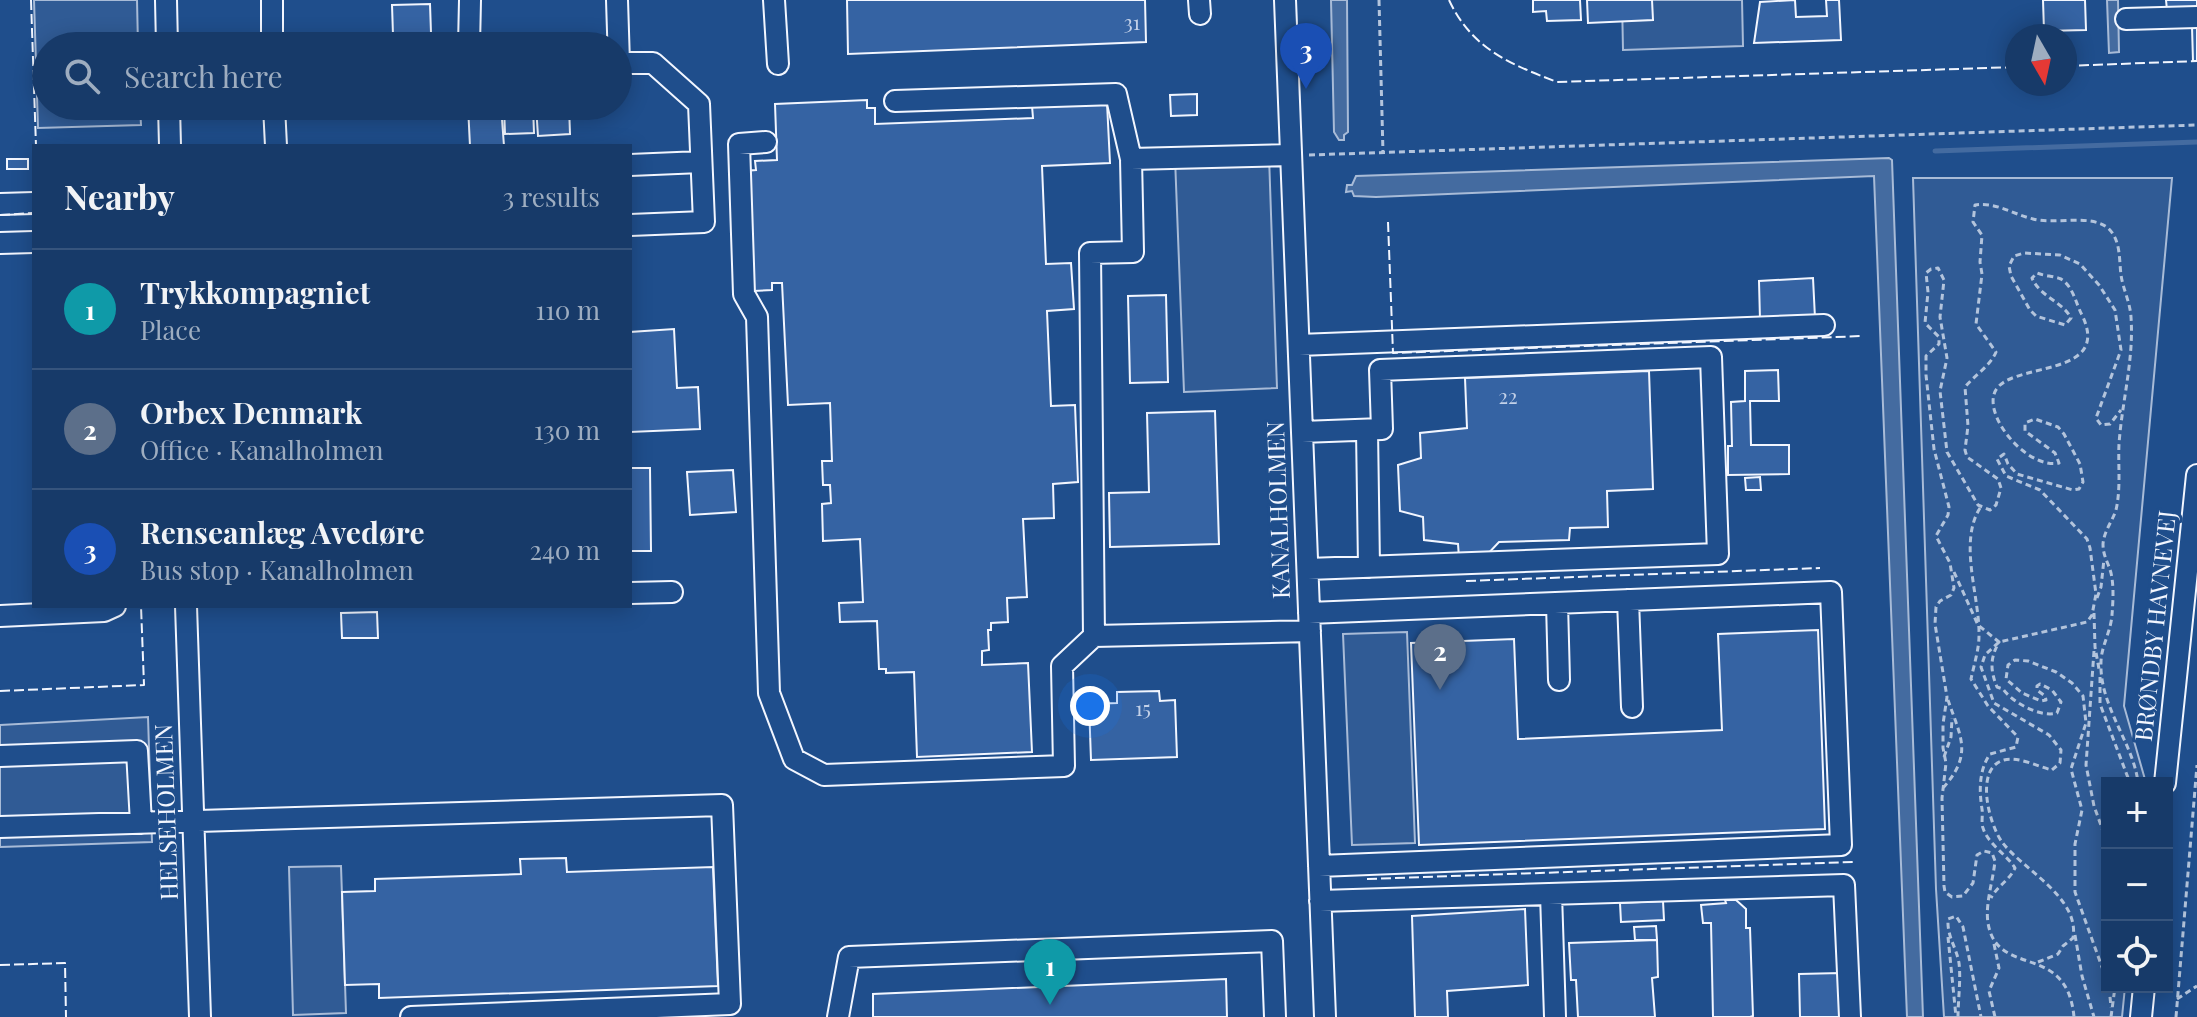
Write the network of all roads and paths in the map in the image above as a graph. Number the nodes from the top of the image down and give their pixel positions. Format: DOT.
graph roads {
  1 [pos="166,0"];
  2 [pos="272,0"];
  3 [pos="470,0"];
  4 [pos="617,0"];
  5 [pos="774,0"];
  6 [pos="1285,0"];
  7 [pos="1379,0"];
  8 [pos="2197,17"];
  9 [pos="2126,19"];
  10 [pos="167,32"];
  11 [pos="272,32"];
  12 [pos="469,32"];
  13 [pos="618,32"];
  14 [pos="632,63"];
  15 [pos="778,64"];
  16 [pos="895,101"];
  17 [pos="169,120"];
  18 [pos="275,120"];
  19 [pos="2197,125"];
  20 [pos="766,142"];
  21 [pos="170,144"];
  22 [pos="276,144"];
  23 [pos="1383,153"];
  24 [pos="1291,155"];
  25 [pos="1131,159"];
  26 [pos="701,162"];
  27 [pos="632,165"];
  28 [pos="32,203"];
  29 [pos="0,204"];
  30 [pos="632,225"];
  31 [pos="32,242"];
  32 [pos="0,243"];
  33 [pos="1824,325"];
  34 [pos="1299,345"];
  35 [pos="2124,407"];
  36 [pos="1367,430"];
  37 [pos="1302,432"];
  38 [pos="2197,475"];
  39 [pos="1981,507"];
  40 [pos="2104,559"];
  41 [pos="1950,563"];
  42 [pos="1369,567"];
  43 [pos="1308,569"];
  44 [pos="672,592"];
  45 [pos="632,593"];
  46 [pos="1628,600"];
  47 [pos="1557,603"];
  48 [pos="2095,605"];
  49 [pos="111,608"];
  50 [pos="186,608"];
  51 [pos="0,616"];
  52 [pos="1309,622"];
  53 [pos="1978,625"];
  54 [pos="1094,636"];
  55 [pos="1999,642"];
  56 [pos="2094,644"];
  57 [pos="1559,680"];
  58 [pos="1947,697"];
  59 [pos="1632,707"];
  60 [pos="1953,714"];
  61 [pos="0,756"];
  62 [pos="1944,757"];
  63 [pos="2197,765"];
  64 [pos="2128,777"];
  65 [pos="2136,777"];
  66 [pos="2166,777"];
  67 [pos="1943,788"];
  68 [pos="193,821"];
  69 [pos="141,823"];
  70 [pos="2101,825"];
  71 [pos="0,827"];
  72 [pos="1319,866"];
  73 [pos="1551,894"];
  74 [pos="1320,901"];
  75 [pos="1989,901"];
  76 [pos="2074,932"];
  77 [pos="1994,940"];
  78 [pos="2037,963"];
  79 [pos="2101,964"];
  80 [pos="2197,986"];
  81 [pos="2110,993"];
  82 [pos="2114,993"];
  83 [pos="2143,993"];
  84 [pos="2177,999"];
  85 [pos="2112,1015"];
  86 [pos="200,1017"];
  87 [pos="411,1017"];
  88 [pos="838,1017"];
  89 [pos="1275,1017"];
  90 [pos="1325,1017"];
  91 [pos="1555,1017"];
  92 [pos="1850,1017"];
  93 [pos="1957,1017"];
  94 [pos="1981,1017"];
  95 [pos="1995,1017"];
  96 [pos="2074,1017"];
  97 [pos="2094,1017"];
  98 [pos="2141,1017"];
  99 [pos="2176,1017"];
  1 -- 10 [label="street"];
  2 -- 11 [label="street"];
  3 -- 12 [label="street"];
  4 -- 13 [label="street"];
  5 -- 15 [label="street"];
  6 -- 24 [label="street, KANALHOLMEN"];
  7 -- 23 [label="path"];
  8 -- 9 [label="street"];
  14 -- 26 [label="street"];
  16 -- 25 [label="street"];
  17 -- 21 [label="street"];
  18 -- 22 [label="street"];
  19 -- 23 [label="path"];
  20 -- 54 [label="street"];
  23 -- 24 [label="path"];
  24 -- 25 [label="street"];
  24 -- 34 [label="street, KANALHOLMEN"];
  25 -- 54 [label="street"];
  26 -- 27 [label="street"];
  26 -- 30 [label="street"];
  28 -- 29 [label="street"];
  31 -- 32 [label="street"];
  33 -- 34 [label="street"];
  34 -- 37 [label="street, KANALHOLMEN"];
  35 -- 39 [label="path"];
  35 -- 40 [label="path"];
  35 -- 48 [label="path"];
  36 -- 37 [label="street"];
  36 -- 42 [label="street"];
  36 -- 42 [label="street"];
  37 -- 43 [label="street, KANALHOLMEN"];
  38 -- 66 [label="street, BRØNDBY HAVNEVEJ"];
  39 -- 41 [label="path"];
  39 -- 53 [label="path"];
  40 -- 48 [label="path"];
  40 -- 65 [label="path"];
  41 -- 53 [label="path"];
  41 -- 58 [label="path"];
  42 -- 43 [label="street"];
  43 -- 52 [label="street, KANALHOLMEN"];
  44 -- 45 [label="street"];
  46 -- 47 [label="street"];
  46 -- 59 [label="street"];
  46 -- 72 [label="street"];
  47 -- 52 [label="street"];
  47 -- 57 [label="street"];
  48 -- 55 [label="path"];
  48 -- 56 [label="path"];
  49 -- 51 [label="street"];
  50 -- 68 [label="street, HELSEHOLMEN"];
  52 -- 54 [label="street"];
  52 -- 72 [label="street, KANALHOLMEN"];
  53 -- 55 [label="path"];
  53 -- 75 [label="path"];
  55 -- 76 [label="path"];
  55 -- 79 [label="path"];
  56 -- 64 [label="path"];
  56 -- 70 [label="path"];
  58 -- 60 [label="path"];
  58 -- 62 [label="path"];
  60 -- 62 [label="path"];
  60 -- 67 [label="path"];
  61 -- 69 [label="street"];
  62 -- 67 [label="path"];
  63 -- 84 [label="path"];
  67 -- 75 [label="path"];
  68 -- 69 [label="street"];
  68 -- 86 [label="street, HELSEHOLMEN"];
  68 -- 87 [label="street"];
  69 -- 71 [label="street"];
  72 -- 74 [label="street, KANALHOLMEN"];
  73 -- 74 [label="street"];
  73 -- 91 [label="street"];
  73 -- 92 [label="street"];
  74 -- 90 [label="street, KANALHOLMEN"];
  75 -- 77 [label="path"];
  76 -- 78 [label="path"];
  76 -- 97 [label="path"];
  77 -- 78 [label="path"];
  77 -- 95 [label="path"];
  78 -- 96 [label="path"];
  80 -- 84 [label="path"];
  81 -- 85 [label="path"];
  82 -- 85 [label="path"];
  83 -- 98 [label="street"];
  84 -- 99 [label="path"];
  88 -- 89 [label="street"];
  93 -- 94 [label="path"];
}
